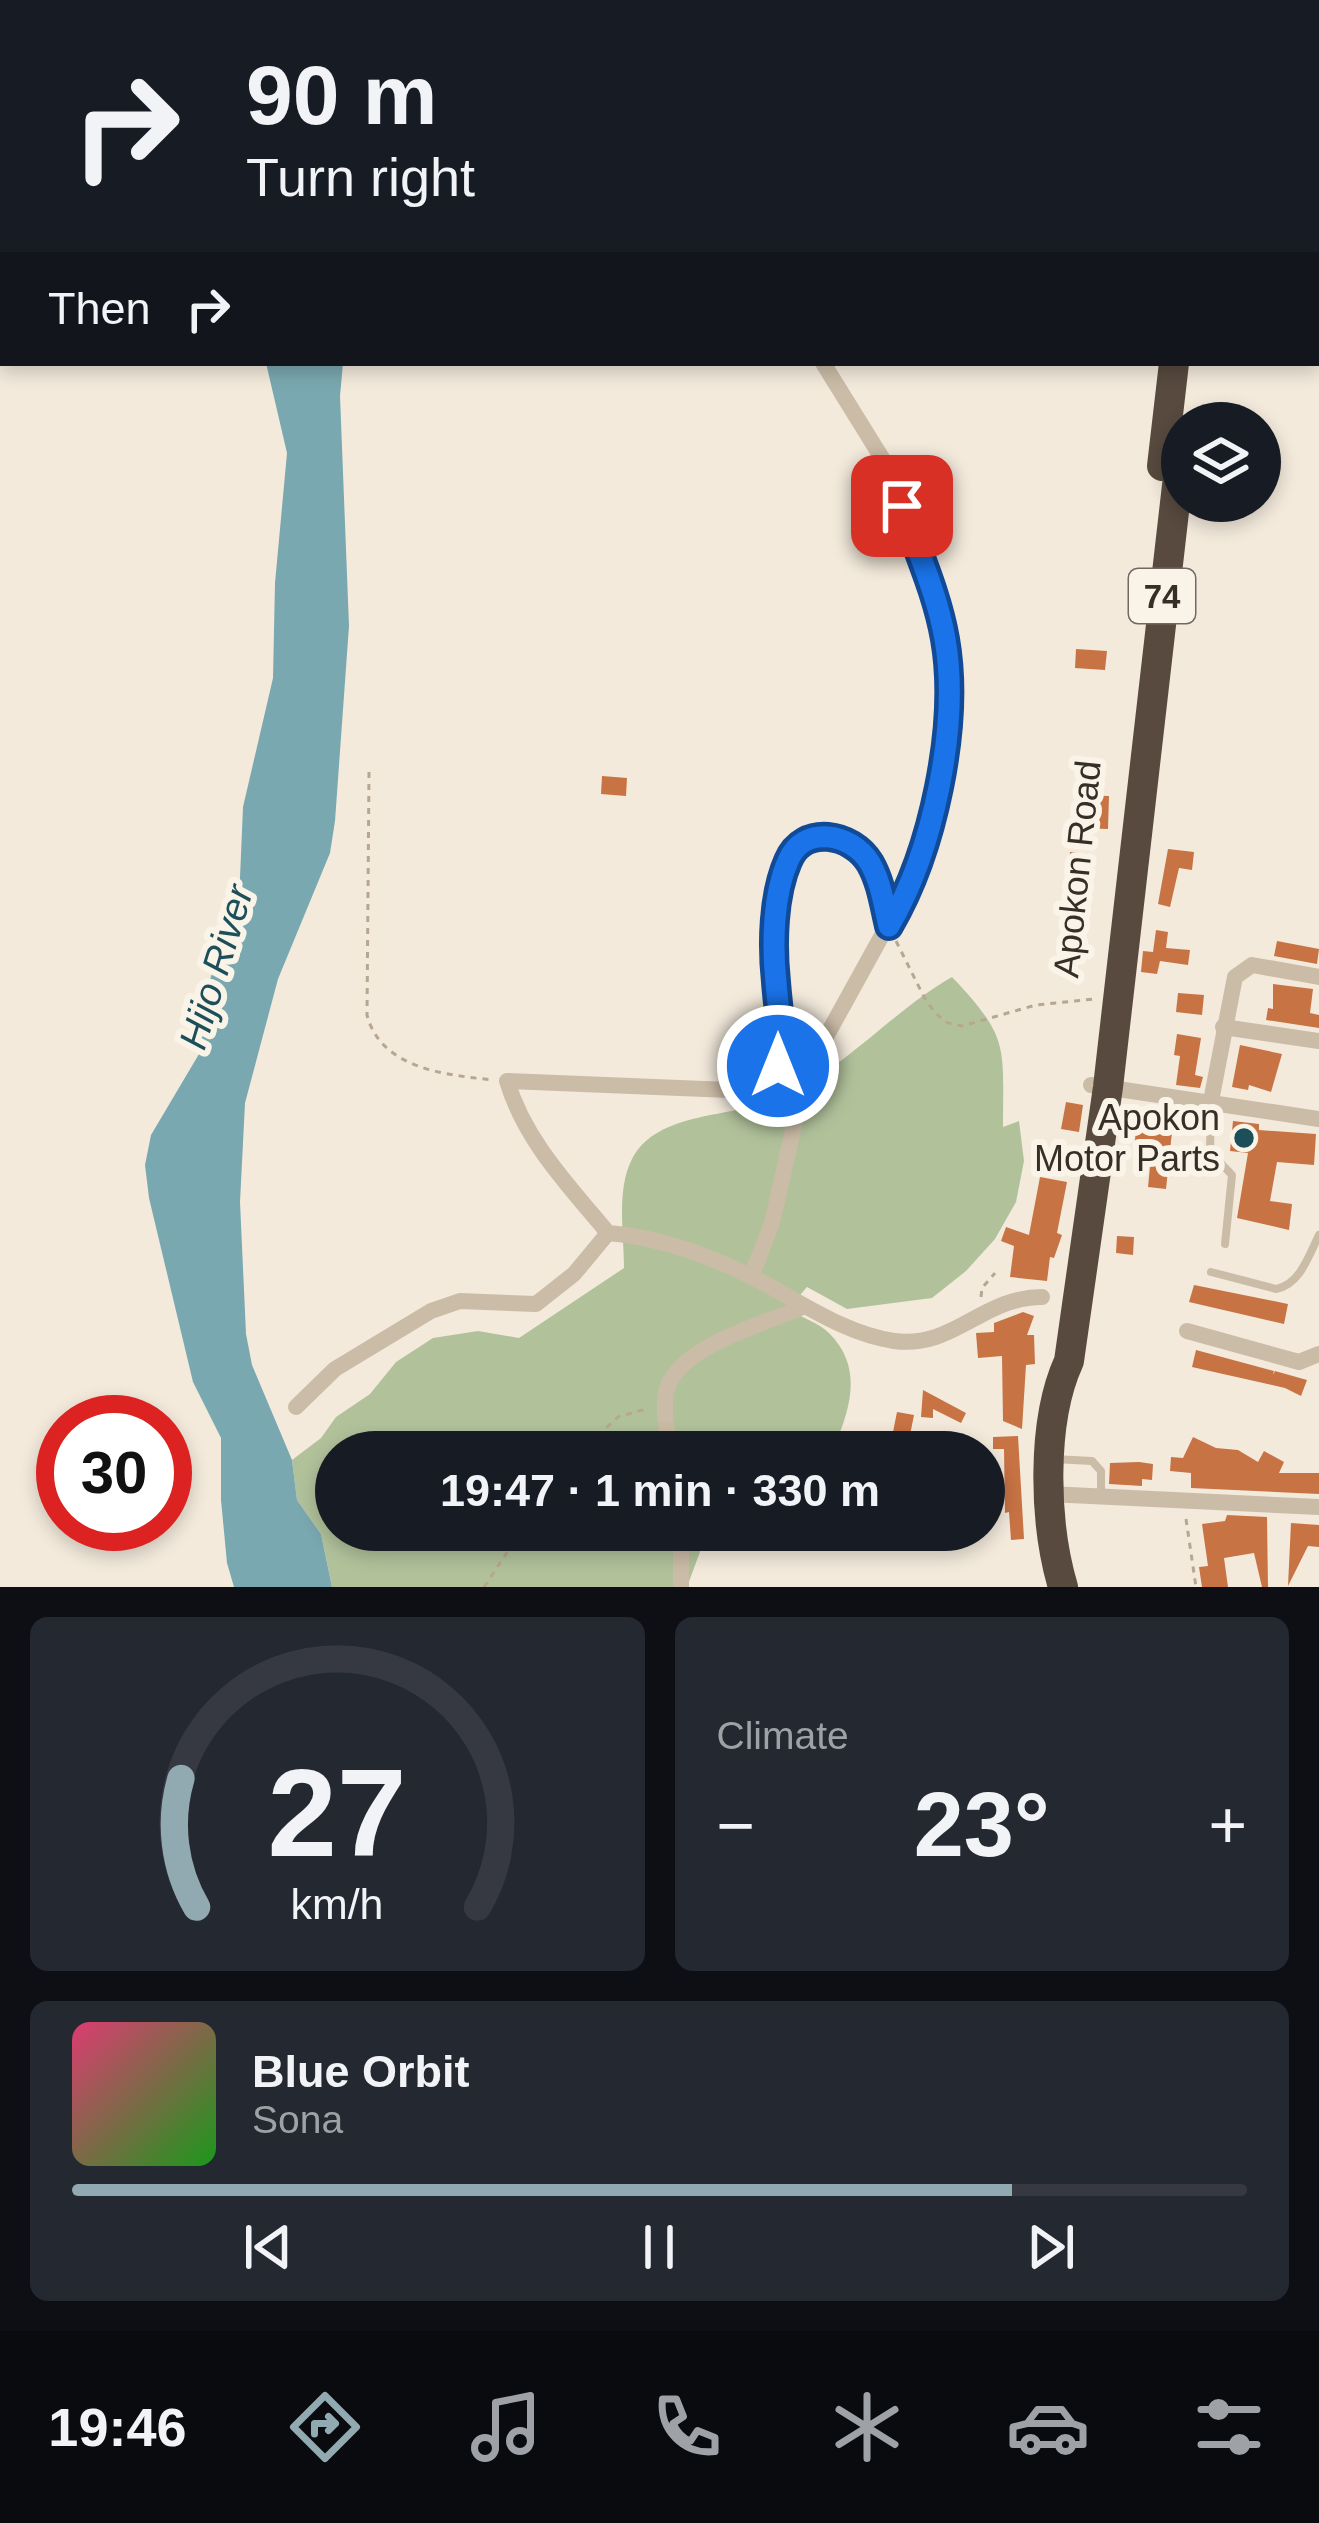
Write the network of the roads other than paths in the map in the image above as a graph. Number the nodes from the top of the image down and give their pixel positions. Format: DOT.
graph roads {
  1 [pos="825,366"];
  2 [pos="1174,366"];
  3 [pos="1191,366"];
  4 [pos="1186,402"];
  5 [pos="1172,522"];
  6 [pos="889,926"];
  7 [pos="1319,977"];
  8 [pos="1223,1027"];
  9 [pos="1319,1041"];
  10 [pos="1099,1086"];
  11 [pos="1210,1102"];
  12 [pos="1319,1119"];
  13 [pos="608,1233"];
  14 [pos="1319,1235"];
  15 [pos="1226,1244"];
  16 [pos="1211,1272"];
  17 [pos="751,1276"];
  18 [pos="1042,1297"];
  19 [pos="802,1306"];
  20 [pos="1187,1331"];
  21 [pos="1319,1354"];
  22 [pos="296,1407"];
  23 [pos="668,1431"];
  24 [pos="1050,1459"];
  25 [pos="1049,1494"];
  26 [pos="1101,1496"];
  27 [pos="1319,1507"];
  28 [pos="681,1551"];
  29 [pos="681,1587"];
  30 [pos="1063,1587"];
  1 -- 6 [label="street"];
  2 -- 10 [label="highway, Apokon Road / 74"];
  3 -- 4 [label="highway"];
  5 -- 10 [label="highway, Apokon Road / 74"];
  6 -- 13 [label="street"];
  6 -- 17 [label="street"];
  7 -- 8 [label="street"];
  8 -- 9 [label="street"];
  8 -- 11 [label="street"];
  10 -- 11 [label="street"];
  10 -- 24 [label="highway, Apokon Road / 74"];
  11 -- 12 [label="street"];
  11 -- 15 [label="lane"];
  13 -- 17 [label="street"];
  13 -- 22 [label="street"];
  14 -- 16 [label="lane"];
  17 -- 19 [label="street"];
  18 -- 19 [label="street"];
  19 -- 23 [label="street"];
  20 -- 21 [label="street"];
  24 -- 25 [label="highway, Apokon Road / 74"];
  24 -- 26 [label="lane"];
  25 -- 26 [label="street"];
  25 -- 30 [label="highway, Apokon Road / 74"];
  26 -- 27 [label="street"];
  28 -- 29 [label="street"];
}
